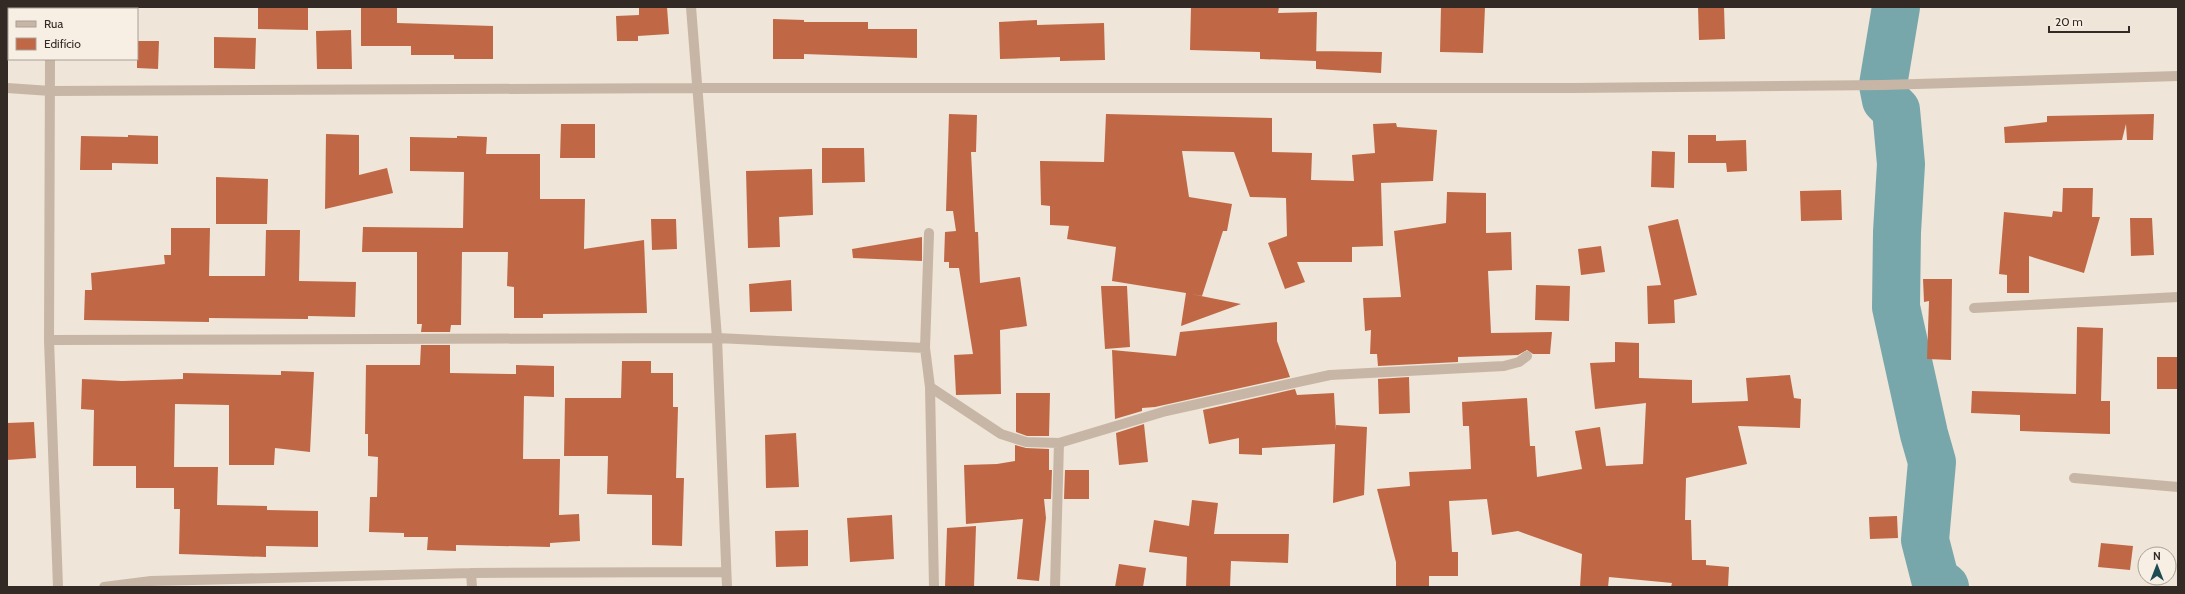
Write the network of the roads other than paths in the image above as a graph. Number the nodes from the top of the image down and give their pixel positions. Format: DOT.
graph roads {
  1 [pos="691,7"];
  2 [pos="50,60"];
  3 [pos="2178,76"];
  4 [pos="7,88"];
  5 [pos="697,88"];
  6 [pos="51,91"];
  7 [pos="929,233"];
  8 [pos="2178,297"];
  9 [pos="1974,308"];
  10 [pos="717,338"];
  11 [pos="49,340"];
  12 [pos="925,348"];
  13 [pos="1527,356"];
  14 [pos="930,387"];
  15 [pos="1059,443"];
  16 [pos="2074,478"];
  17 [pos="2178,487"];
  18 [pos="726,572"];
  19 [pos="471,573"];
  20 [pos="152,584"];
  21 [pos="58,587"];
  22 [pos="104,587"];
  23 [pos="472,587"];
  24 [pos="727,587"];
  25 [pos="934,587"];
  26 [pos="1055,587"];
  1 -- 5 [label="street"];
  2 -- 6 [label="street"];
  3 -- 5 [label="street"];
  4 -- 6 [label="street"];
  5 -- 6 [label="street"];
  5 -- 10 [label="street"];
  6 -- 11 [label="street"];
  7 -- 12 [label="street"];
  8 -- 9 [label="street"];
  10 -- 11 [label="street"];
  10 -- 12 [label="street"];
  10 -- 18 [label="street"];
  11 -- 21 [label="street"];
  12 -- 14 [label="street"];
  13 -- 15 [label="street"];
  14 -- 15 [label="street"];
  14 -- 25 [label="street"];
  15 -- 26 [label="street"];
  16 -- 17 [label="street"];
  18 -- 19 [label="street"];
  18 -- 24 [label="street"];
  19 -- 20 [label="street"];
  19 -- 23 [label="street"];
  20 -- 22 [label="street"];
}
